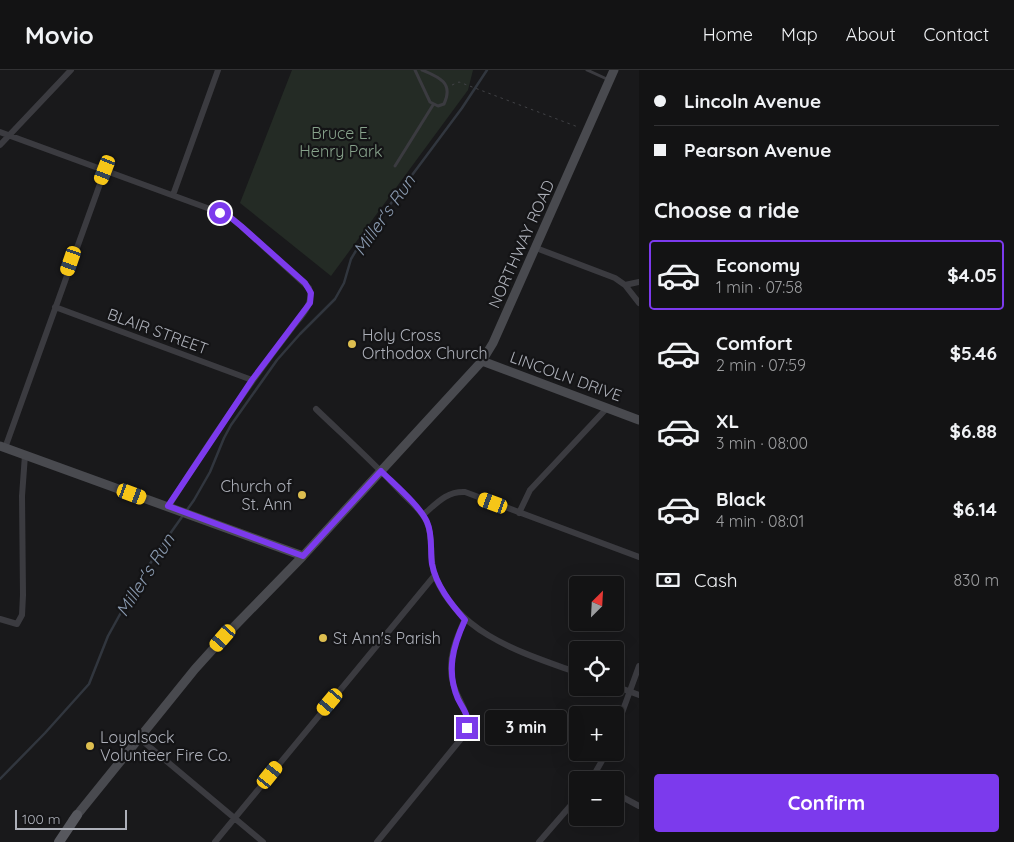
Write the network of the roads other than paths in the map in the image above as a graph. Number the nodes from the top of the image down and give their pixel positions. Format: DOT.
graph roads {
  1 [pos="71,70"];
  2 [pos="218,70"];
  3 [pos="415,70"];
  4 [pos="422,70"];
  5 [pos="586,70"];
  6 [pos="614,70"];
  7 [pos="610,80"];
  8 [pos="433,105"];
  9 [pos="0,132"];
  10 [pos="10,135"];
  11 [pos="0,145"];
  12 [pos="395,166"];
  13 [pos="105,170"];
  14 [pos="173,195"];
  15 [pos="536,248"];
  16 [pos="639,282"];
  17 [pos="626,285"];
  18 [pos="639,303"];
  19 [pos="55,307"];
  20 [pos="482,362"];
  21 [pos="252,380"];
  22 [pos="607,408"];
  23 [pos="316,410"];
  24 [pos="639,420"];
  25 [pos="3,447"];
  26 [pos="24,455"];
  27 [pos="381,471"];
  28 [pos="168,506"];
  29 [pos="519,512"];
  30 [pos="423,515"];
  31 [pos="303,556"];
  32 [pos="639,557"];
  33 [pos="435,575"];
  34 [pos="0,620"];
  35 [pos="465,620"];
  36 [pos="639,666"];
  37 [pos="569,670"];
  38 [pos="624,690"];
  39 [pos="630,692"];
  40 [pos="639,695"];
  41 [pos="624,708"];
  42 [pos="139,738"];
  43 [pos="624,798"];
  44 [pos="639,806"];
  45 [pos="569,807"];
  46 [pos="77,815"];
  47 [pos="234,818"];
  48 [pos="53,842"];
  49 [pos="60,842"];
  50 [pos="214,842"];
  51 [pos="263,842"];
  52 [pos="377,842"];
  53 [pos="539,842"];
  1 -- 10 [label="street"];
  2 -- 14 [label="street"];
  3 -- 8 [label="lane"];
  4 -- 8 [label="lane"];
  5 -- 7 [label="lane"];
  6 -- 7 [label="street, NORTHWAY ROAD"];
  7 -- 15 [label="street, NORTHWAY ROAD"];
  8 -- 12 [label="lane"];
  9 -- 10 [label="street"];
  10 -- 11 [label="street"];
  10 -- 13 [label="street"];
  13 -- 14 [label="street"];
  13 -- 19 [label="street"];
  14 -- 21 [label="street"];
  15 -- 17 [label="street"];
  15 -- 20 [label="street, NORTHWAY ROAD"];
  16 -- 17 [label="street"];
  17 -- 18 [label="street"];
  19 -- 21 [label="street, BLAIR STREET"];
  19 -- 25 [label="street"];
  20 -- 22 [label="street, LINCOLN DRIVE"];
  20 -- 27 [label="street, NORTHWAY ROAD"];
  21 -- 28 [label="street"];
  22 -- 24 [label="street, LINCOLN DRIVE"];
  22 -- 29 [label="street"];
  23 -- 27 [label="street"];
  25 -- 26 [label="street"];
  26 -- 28 [label="street"];
  26 -- 34 [label="street"];
  27 -- 30 [label="street"];
  27 -- 31 [label="street, NORTHWAY ROAD"];
  28 -- 31 [label="street"];
  29 -- 30 [label="street"];
  29 -- 32 [label="street"];
  30 -- 33 [label="street"];
  31 -- 42 [label="street, NORTHWAY ROAD"];
  33 -- 35 [label="street"];
  33 -- 47 [label="street"];
  35 -- 37 [label="street"];
  35 -- 52 [label="street"];
  36 -- 39 [label="street"];
  38 -- 39 [label="street"];
  39 -- 40 [label="street"];
  39 -- 41 [label="street"];
  42 -- 46 [label="street, NORTHWAY ROAD"];
  42 -- 47 [label="street"];
  43 -- 44 [label="street"];
  45 -- 53 [label="street"];
  46 -- 48 [label="street, NORTHWAY ROAD"];
  46 -- 49 [label="main road"];
  47 -- 50 [label="street"];
  47 -- 51 [label="street"];
}
